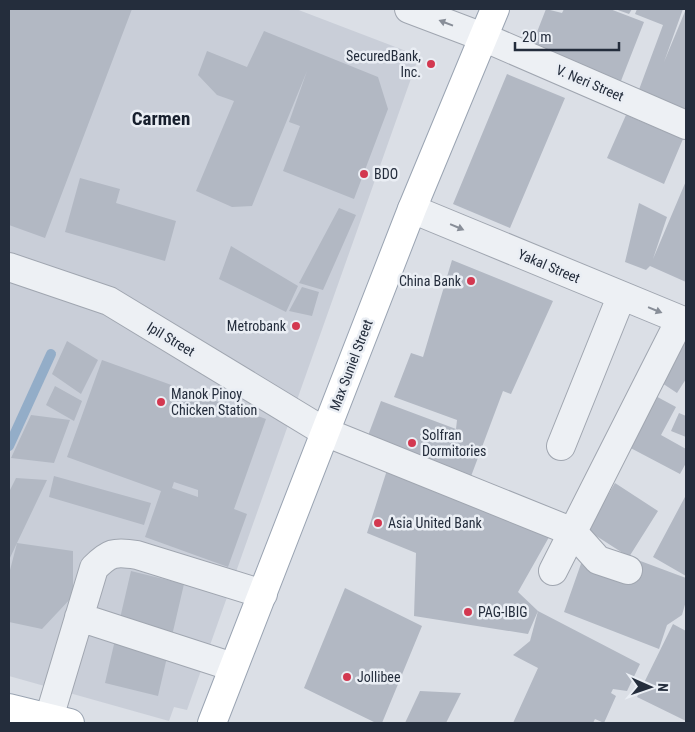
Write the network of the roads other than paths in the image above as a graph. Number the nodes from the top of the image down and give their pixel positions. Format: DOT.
graph roads {
  1 [pos="409,9"];
  2 [pos="495,9"];
  3 [pos="483,37"];
  4 [pos="686,125"];
  5 [pos="412,208"];
  6 [pos="9,267"];
  7 [pos="621,297"];
  8 [pos="683,321"];
  9 [pos="324,432"];
  10 [pos="561,446"];
  11 [pos="573,532"];
  12 [pos="628,570"];
  13 [pos="553,571"];
  14 [pos="263,594"];
  15 [pos="79,617"];
  16 [pos="233,667"];
  17 [pos="9,708"];
  18 [pos="60,721"];
  19 [pos="212,723"];
  3 -- 1 [label="street, V. Neri Street, one-way"];
  2 -- 3 [label="main road, Max Suniel Street"];
  3 -- 4 [label="street, V. Neri Street"];
  3 -- 5 [label="main road, Max Suniel Street"];
  5 -- 7 [label="street, Yakal Street, one-way"];
  5 -- 9 [label="main road, Max Suniel Street"];
  6 -- 9 [label="street, Ipil Street"];
  7 -- 8 [label="street, Yakal Street, one-way"];
  7 -- 10 [label="street"];
  8 -- 11 [label="street"];
  9 -- 11 [label="street, Ipil Street"];
  9 -- 14 [label="main road, Max Suniel Street"];
  11 -- 12 [label="street"];
  11 -- 13 [label="street"];
  14 -- 15 [label="street"];
  14 -- 16 [label="main road, Max Suniel Street"];
  15 -- 16 [label="street"];
  15 -- 18 [label="street"];
  16 -- 19 [label="main road, Max Suniel Street"];
  17 -- 18 [label="main road"];
}
